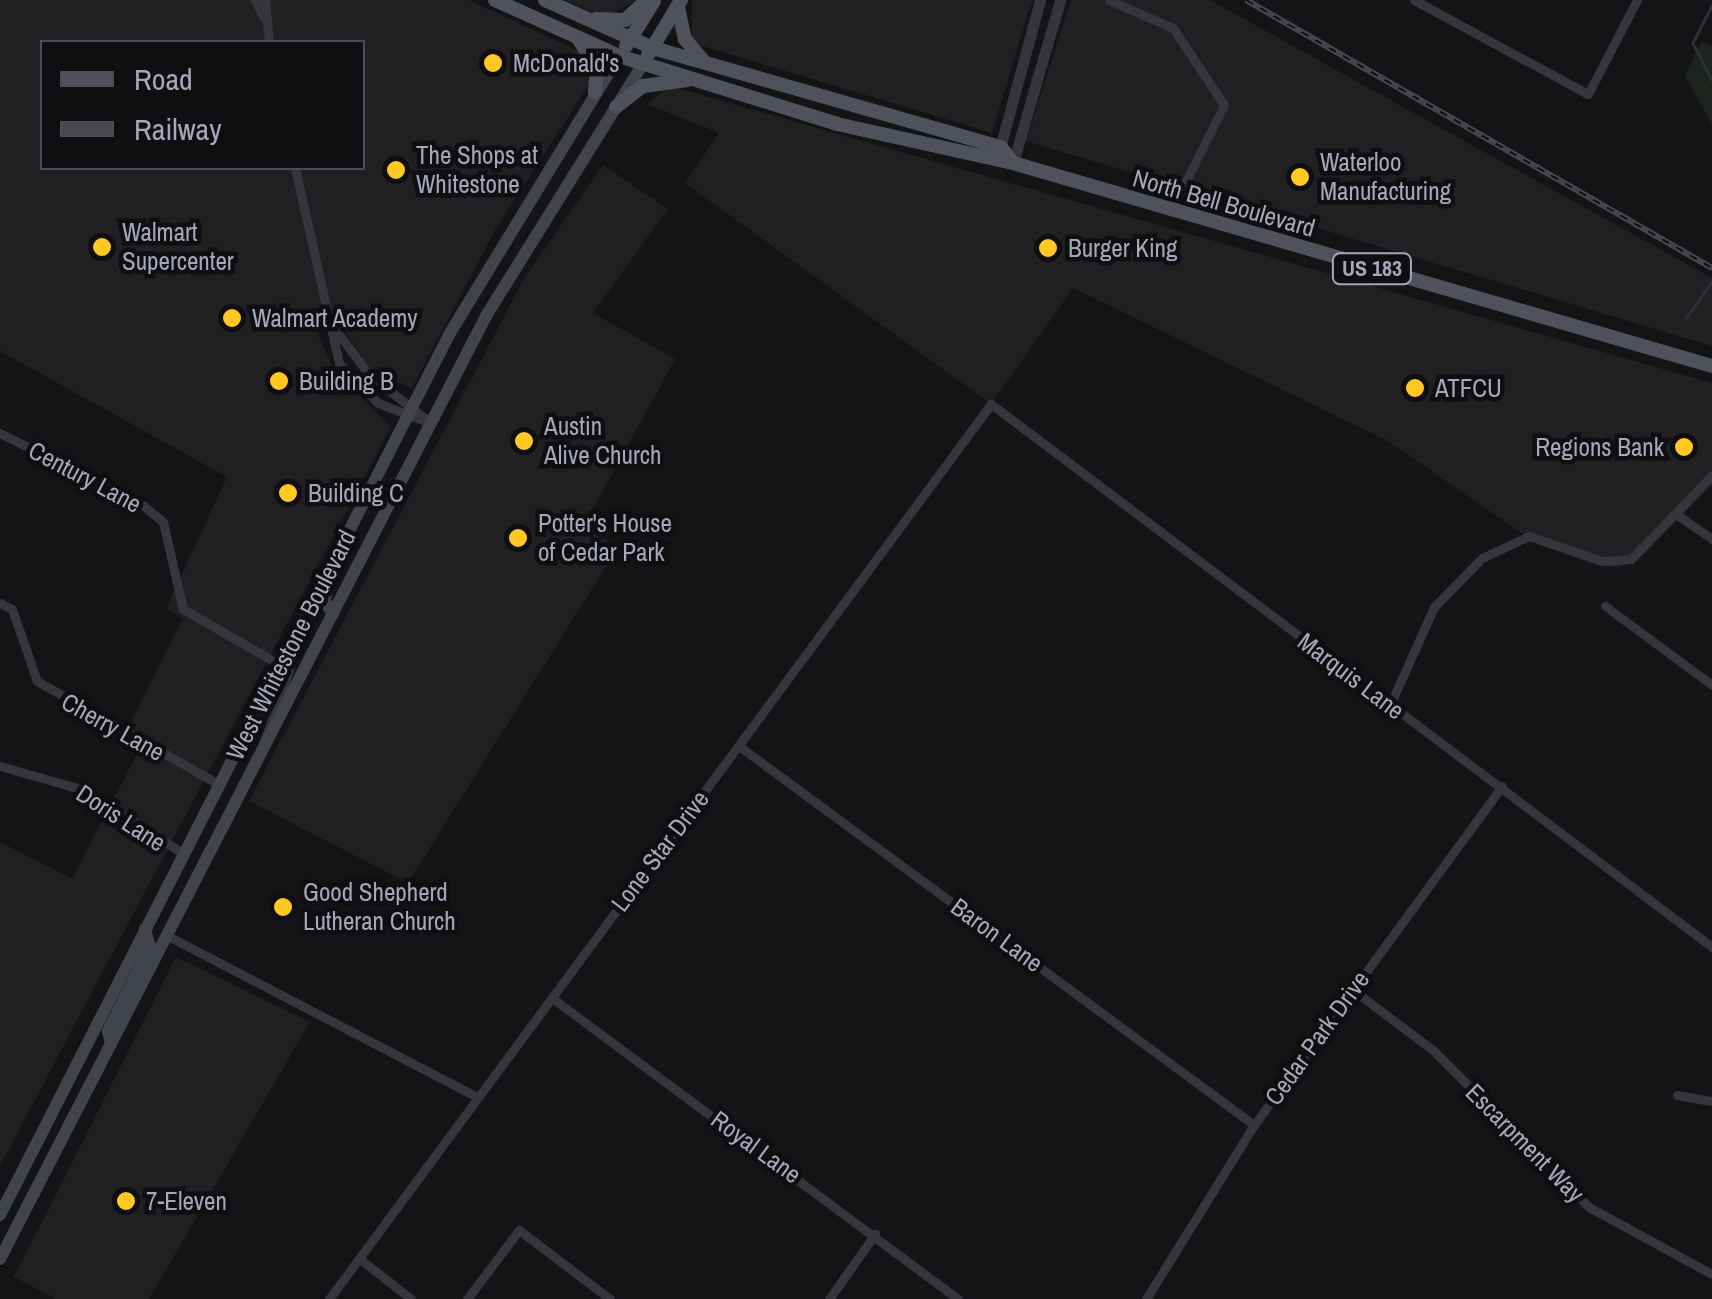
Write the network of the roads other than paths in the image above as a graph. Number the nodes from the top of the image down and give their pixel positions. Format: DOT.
graph roads {
  1 [pos="255,0"];
  2 [pos="265,0"];
  3 [pos="495,0"];
  4 [pos="545,0"];
  5 [pos="651,0"];
  6 [pos="1040,0"];
  7 [pos="1060,0"];
  8 [pos="1109,0"];
  9 [pos="1414,0"];
  10 [pos="1636,0"];
  11 [pos="680,3"];
  12 [pos="574,13"];
  13 [pos="265,20"];
  14 [pos="575,36"];
  15 [pos="270,40"];
  16 [pos="630,40"];
  17 [pos="653,48"];
  18 [pos="619,56"];
  19 [pos="643,64"];
  20 [pos="708,66"];
  21 [pos="692,79"];
  22 [pos="594,92"];
  23 [pos="616,107"];
  24 [pos="1000,147"];
  25 [pos="1013,163"];
  26 [pos="995,164"];
  27 [pos="294,170"];
  28 [pos="1172,211"];
  29 [pos="325,314"];
  30 [pos="1712,366"];
  31 [pos="414,404"];
  32 [pos="991,404"];
  33 [pos="405,419"];
  34 [pos="430,422"];
  35 [pos="0,433"];
  36 [pos="1712,475"];
  37 [pos="1676,514"];
  38 [pos="347,530"];
  39 [pos="1712,539"];
  40 [pos="0,603"];
  41 [pos="1605,606"];
  42 [pos="333,614"];
  43 [pos="279,663"];
  44 [pos="1712,686"];
  45 [pos="1390,706"];
  46 [pos="739,746"];
  47 [pos="259,756"];
  48 [pos="0,766"];
  49 [pos="218,784"];
  50 [pos="1502,786"];
  51 [pos="201,822"];
  52 [pos="184,854"];
  53 [pos="144,929"];
  54 [pos="168,936"];
  55 [pos="1712,947"];
  56 [pos="1353,990"];
  57 [pos="552,998"];
  58 [pos="111,1044"];
  59 [pos="1677,1094"];
  60 [pos="477,1097"];
  61 [pos="1712,1101"];
  62 [pos="1254,1125"];
  63 [pos="6,1188"];
  64 [pos="30,1199"];
  65 [pos="0,1215"];
  66 [pos="876,1234"];
  67 [pos="0,1259"];
  68 [pos="360,1259"];
  69 [pos="1712,1274"];
  70 [pos="329,1299"];
  71 [pos="411,1299"];
  72 [pos="466,1299"];
  73 [pos="610,1299"];
  74 [pos="829,1299"];
  75 [pos="958,1299"];
  76 [pos="1146,1299"];
  1 -- 13 [label="street"];
  2 -- 13 [label="street"];
  3 -- 14 [label="main road, North Bell Boulevard / US 183"];
  4 -- 12 [label="main road"];
  5 -- 12 [label="main road"];
  5 -- 16 [label="main road"];
  6 -- 24 [label="street"];
  7 -- 25 [label="street"];
  8 -- 28 [label="street"];
  9 -- 10 [label="street"];
  11 -- 17 [label="main road"];
  11 -- 20 [label="main road"];
  12 -- 16 [label="main road"];
  13 -- 15 [label="street"];
  14 -- 18 [label="main road, North Bell Boulevard / US 183"];
  14 -- 22 [label="main road"];
  16 -- 17 [label="main road"];
  16 -- 18 [label="main road"];
  17 -- 19 [label="main road"];
  17 -- 20 [label="main road"];
  18 -- 19 [label="main road, North Bell Boulevard / US 183"];
  18 -- 22 [label="main road, West Whitestone Boulevard"];
  19 -- 21 [label="main road, North Bell Boulevard / US 183"];
  19 -- 23 [label="main road, West Whitestone Boulevard"];
  20 -- 24 [label="main road"];
  21 -- 23 [label="main road"];
  21 -- 26 [label="main road, North Bell Boulevard / US 183"];
  22 -- 31 [label="main road, West Whitestone Boulevard"];
  23 -- 34 [label="main road, West Whitestone Boulevard"];
  24 -- 25 [label="main road"];
  24 -- 26 [label="street"];
  25 -- 26 [label="main road, North Bell Boulevard / US 183"];
  25 -- 28 [label="main road, North Bell Boulevard / US 183"];
  27 -- 29 [label="street"];
  28 -- 30 [label="main road, North Bell Boulevard / US 183"];
  29 -- 31 [label="street"];
  29 -- 33 [label="street"];
  31 -- 33 [label="main road, West Whitestone Boulevard"];
  31 -- 34 [label="street"];
  32 -- 45 [label="street, Marquis Lane"];
  32 -- 46 [label="street, Lone Star Drive"];
  33 -- 34 [label="street"];
  33 -- 38 [label="main road, West Whitestone Boulevard"];
  34 -- 42 [label="main road, West Whitestone Boulevard"];
  35 -- 43 [label="street, Century Lane"];
  36 -- 37 [label="street"];
  37 -- 39 [label="street"];
  37 -- 45 [label="street"];
  38 -- 42 [label="main road"];
  38 -- 43 [label="main road, West Whitestone Boulevard"];
  40 -- 49 [label="street, Cherry Lane"];
  41 -- 44 [label="street"];
  42 -- 47 [label="main road, West Whitestone Boulevard"];
  43 -- 47 [label="street"];
  43 -- 49 [label="main road, West Whitestone Boulevard"];
  45 -- 50 [label="street, Marquis Lane"];
  46 -- 57 [label="street, Lone Star Drive"];
  46 -- 62 [label="street, Baron Lane"];
  47 -- 54 [label="main road, West Whitestone Boulevard"];
  48 -- 52 [label="street, Doris Lane"];
  49 -- 51 [label="main road, West Whitestone Boulevard"];
  50 -- 55 [label="street, Marquis Lane"];
  50 -- 56 [label="street, Cedar Park Drive"];
  51 -- 52 [label="main road, West Whitestone Boulevard"];
  51 -- 54 [label="main road"];
  52 -- 53 [label="main road, West Whitestone Boulevard"];
  53 -- 58 [label="main road"];
  53 -- 63 [label="main road, West Whitestone Boulevard"];
  54 -- 58 [label="main road, West Whitestone Boulevard"];
  54 -- 60 [label="street"];
  56 -- 62 [label="street, Cedar Park Drive"];
  56 -- 69 [label="street, Escarpment Way"];
  57 -- 60 [label="street, Lone Star Drive"];
  57 -- 66 [label="street, Royal Lane"];
  58 -- 64 [label="main road, West Whitestone Boulevard"];
  59 -- 61 [label="street"];
  60 -- 68 [label="street, Lone Star Drive"];
  62 -- 76 [label="street, Cedar Park Drive"];
  63 -- 64 [label="main road"];
  63 -- 65 [label="main road, West Whitestone Boulevard"];
  64 -- 67 [label="main road, West Whitestone Boulevard"];
  66 -- 74 [label="street"];
  66 -- 75 [label="street, Royal Lane"];
  68 -- 70 [label="street, Lone Star Drive"];
  68 -- 71 [label="street"];
  72 -- 73 [label="street"];
}
